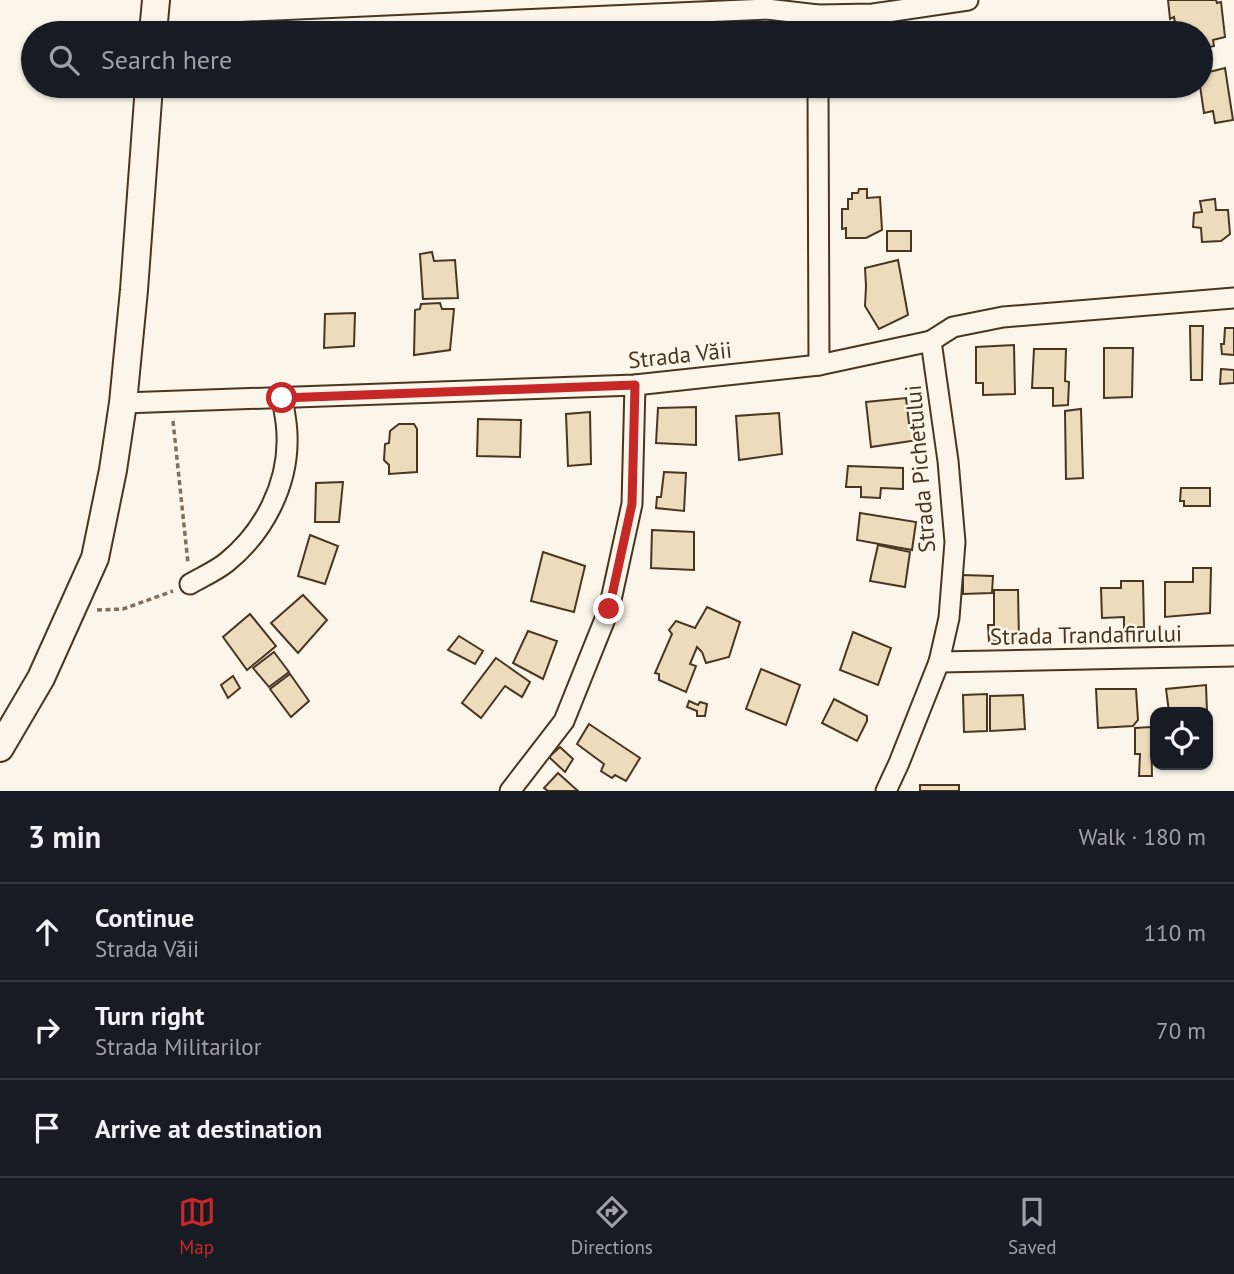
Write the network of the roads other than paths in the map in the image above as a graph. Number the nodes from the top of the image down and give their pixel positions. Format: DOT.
graph roads {
  1 [pos="156,0"];
  2 [pos="968,0"];
  3 [pos="154,21"];
  4 [pos="498,21"];
  5 [pos="808,21"];
  6 [pos="834,21"];
  7 [pos="148,98"];
  8 [pos="818,98"];
  9 [pos="1234,298"];
  10 [pos="931,341"];
  11 [pos="819,365"];
  12 [pos="635,385"];
  13 [pos="282,398"];
  14 [pos="123,403"];
  15 [pos="190,584"];
  16 [pos="1234,656"];
  17 [pos="939,662"];
  18 [pos="0,748"];
  19 [pos="510,791"];
  20 [pos="886,791"];
  1 -- 3 [label="main road"];
  2 -- 6 [label="street"];
  4 -- 5 [label="street"];
  7 -- 14 [label="main road"];
  8 -- 11 [label="street"];
  9 -- 10 [label="street, Strada Văii"];
  10 -- 11 [label="street, Strada Văii"];
  10 -- 17 [label="street, Strada Pichetului"];
  11 -- 12 [label="street, Strada Văii"];
  12 -- 13 [label="street, Strada Văii"];
  12 -- 19 [label="street"];
  13 -- 14 [label="street, Strada Văii"];
  13 -- 15 [label="street"];
  14 -- 18 [label="main road"];
  16 -- 17 [label="street, Strada Trandafirului"];
  17 -- 20 [label="street, Strada Pichetului"];
}
